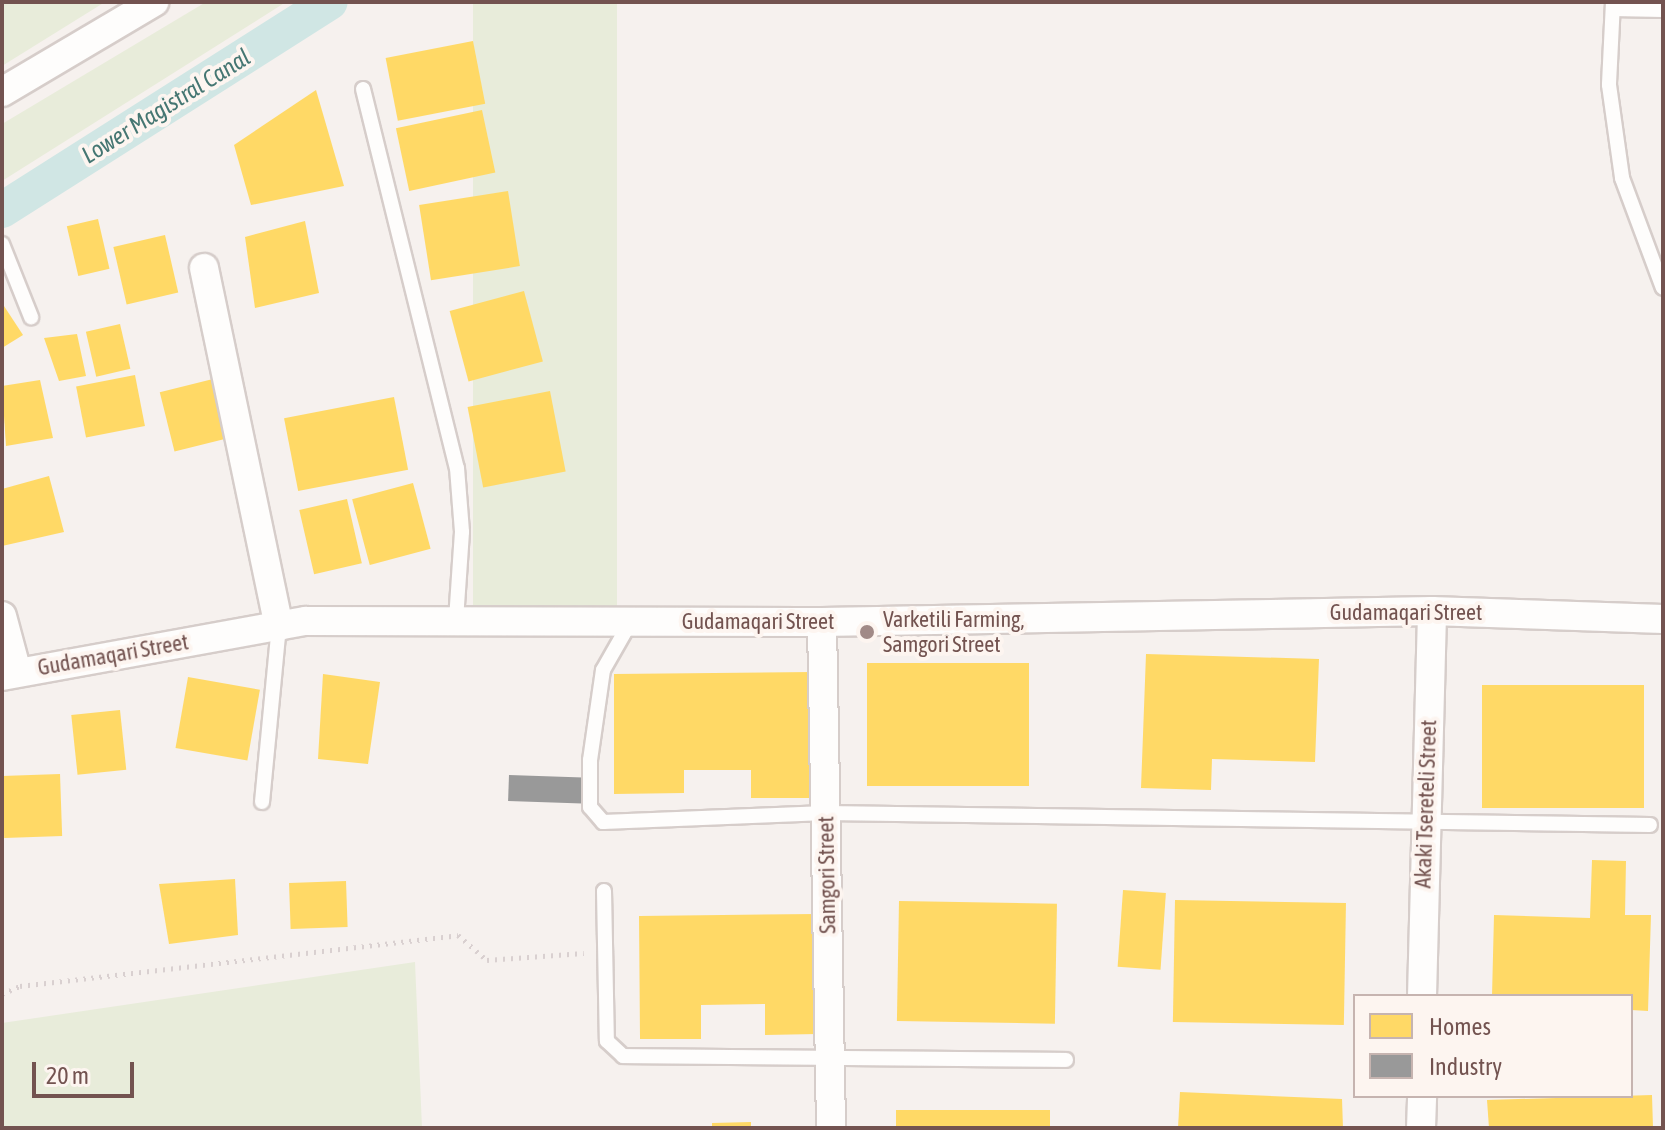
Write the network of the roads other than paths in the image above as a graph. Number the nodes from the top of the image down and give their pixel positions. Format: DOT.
graph roads {
  1 [pos="1613,6"];
  2 [pos="136,7"];
  3 [pos="1663,10"];
  4 [pos="363,89"];
  5 [pos="2,92"];
  6 [pos="4,248"];
  7 [pos="204,268"];
  8 [pos="1663,288"];
  9 [pos="31,317"];
  10 [pos="1432,611"];
  11 [pos="2,616"];
  12 [pos="1663,619"];
  13 [pos="456,620"];
  14 [pos="631,621"];
  15 [pos="822,622"];
  16 [pos="279,626"];
  17 [pos="9,674"];
  18 [pos="262,802"];
  19 [pos="826,813"];
  20 [pos="1424,818"];
  21 [pos="1650,825"];
  22 [pos="604,891"];
  23 [pos="1422,994"];
  24 [pos="830,1058"];
  25 [pos="1066,1060"];
  26 [pos="1422,1098"];
  27 [pos="831,1128"];
  28 [pos="1421,1128"];
  1 -- 3 [label="lane"];
  1 -- 8 [label="lane"];
  2 -- 5 [label="street"];
  4 -- 13 [label="lane"];
  6 -- 9 [label="lane"];
  7 -- 16 [label="street"];
  10 -- 12 [label="street, Gudamaqari Street"];
  10 -- 15 [label="street, Gudamaqari Street"];
  10 -- 20 [label="street, Akaki Tsereteli Street"];
  11 -- 17 [label="street"];
  13 -- 14 [label="street, Gudamaqari Street"];
  13 -- 16 [label="street, Gudamaqari Street"];
  14 -- 15 [label="street, Gudamaqari Street"];
  14 -- 19 [label="lane"];
  15 -- 19 [label="street, Samgori Street"];
  16 -- 17 [label="street, Gudamaqari Street"];
  16 -- 18 [label="lane"];
  19 -- 20 [label="lane"];
  19 -- 24 [label="street, Samgori Street"];
  20 -- 21 [label="lane"];
  20 -- 23 [label="street, Akaki Tsereteli Street"];
  22 -- 24 [label="lane"];
  24 -- 25 [label="lane"];
  24 -- 27 [label="street, Samgori Street"];
  26 -- 28 [label="street"];
}
